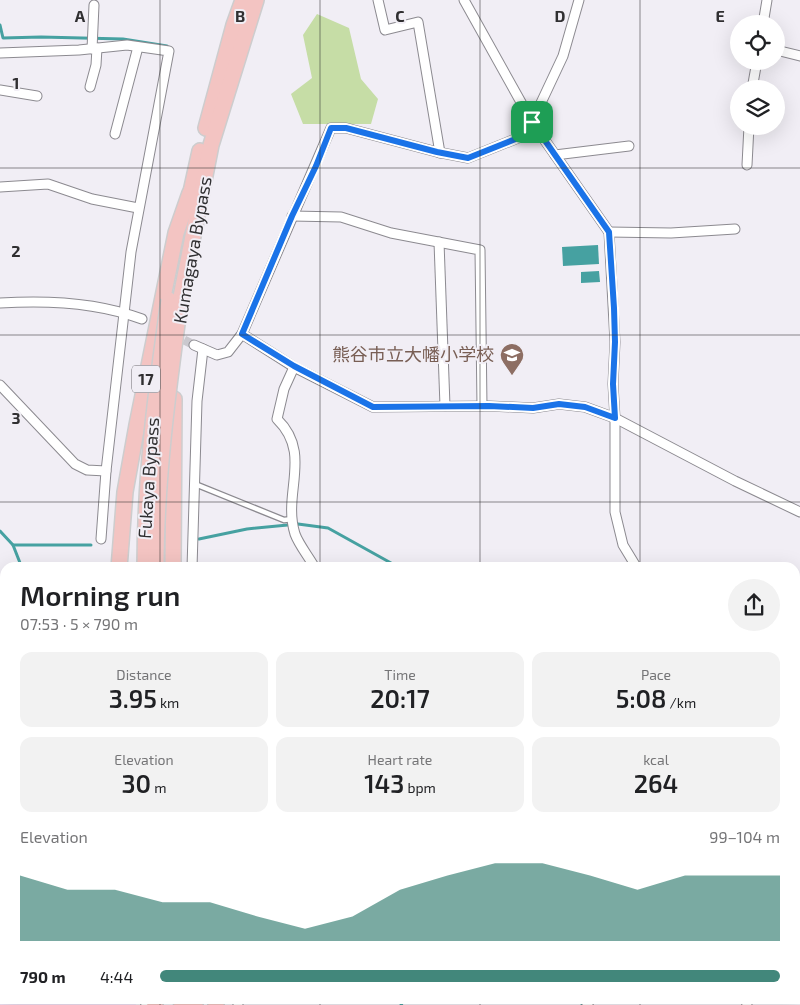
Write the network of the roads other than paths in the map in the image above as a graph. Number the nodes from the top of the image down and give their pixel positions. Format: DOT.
graph roads {
  1 [pos="242,0"];
  2 [pos="256,0"];
  3 [pos="378,0"];
  4 [pos="464,0"];
  5 [pos="580,0"];
  6 [pos="767,0"];
  7 [pos="94,4"];
  8 [pos="764,15"];
  9 [pos="240,26"];
  10 [pos="138,47"];
  11 [pos="95,48"];
  12 [pos="785,52"];
  13 [pos="0,53"];
  14 [pos="800,56"];
  15 [pos="90,87"];
  16 [pos="0,90"];
  17 [pos="37,96"];
  18 [pos="532,122"];
  19 [pos="115,134"];
  20 [pos="749,135"];
  21 [pos="629,146"];
  22 [pos="440,153"];
  23 [pos="555,155"];
  24 [pos="747,165"];
  25 [pos="0,186"];
  26 [pos="190,193"];
  27 [pos="138,208"];
  28 [pos="292,216"];
  29 [pos="735,229"];
  30 [pos="609,232"];
  31 [pos="439,242"];
  32 [pos="175,301"];
  33 [pos="0,303"];
  34 [pos="125,312"];
  35 [pos="142,319"];
  36 [pos="242,334"];
  37 [pos="194,345"];
  38 [pos="203,349"];
  39 [pos="294,366"];
  40 [pos="0,385"];
  41 [pos="445,406"];
  42 [pos="482,406"];
  43 [pos="615,418"];
  44 [pos="106,471"];
  45 [pos="194,483"];
  46 [pos="800,512"];
  47 [pos="293,519"];
  48 [pos="100,539"];
  49 [pos="119,562"];
  50 [pos="145,562"];
  51 [pos="156,562"];
  52 [pos="173,562"];
  53 [pos="192,562"];
  54 [pos="312,562"];
  55 [pos="634,562"];
  1 -- 9 [label="highway, Kumagaya Bypass / 17"];
  2 -- 9 [label="highway, Kumagaya Bypass / 17"];
  3 -- 22 [label="street"];
  4 -- 18 [label="street"];
  5 -- 18 [label="street"];
  6 -- 8 [label="street"];
  7 -- 11 [label="street"];
  9 -- 26 [label="highway, Kumagaya Bypass / 17"];
  9 -- 32 [label="highway, Kumagaya Bypass / 17"];
  10 -- 11 [label="street"];
  10 -- 19 [label="street"];
  10 -- 27 [label="street"];
  11 -- 13 [label="street"];
  11 -- 15 [label="street"];
  12 -- 14 [label="street"];
  16 -- 17 [label="street"];
  18 -- 22 [label="street"];
  18 -- 23 [label="street"];
  20 -- 24 [label="street"];
  21 -- 23 [label="street"];
  22 -- 28 [label="street"];
  23 -- 30 [label="street"];
  25 -- 27 [label="street"];
  26 -- 32 [label="highway, Kumagaya Bypass / 17"];
  26 -- 49 [label="highway, 17"];
  27 -- 34 [label="street"];
  28 -- 31 [label="street"];
  28 -- 36 [label="street"];
  29 -- 30 [label="street"];
  30 -- 43 [label="street"];
  31 -- 41 [label="street"];
  31 -- 42 [label="street"];
  32 -- 50 [label="highway, Fukaya Bypass / 17, bridge"];
  32 -- 51 [label="highway, Fukaya Bypass / 17, bridge"];
  32 -- 52 [label="highway, Kumagaya Bypass / 17, bridge"];
  33 -- 34 [label="street"];
  34 -- 35 [label="street"];
  34 -- 44 [label="street"];
  36 -- 38 [label="street"];
  36 -- 39 [label="street"];
  37 -- 38 [label="street"];
  38 -- 45 [label="street"];
  39 -- 41 [label="street"];
  39 -- 47 [label="street"];
  40 -- 44 [label="street"];
  41 -- 42 [label="street"];
  42 -- 43 [label="street"];
  43 -- 46 [label="street"];
  43 -- 55 [label="street"];
  44 -- 48 [label="street"];
  45 -- 47 [label="lane"];
  45 -- 53 [label="street"];
  47 -- 54 [label="street"];
}
